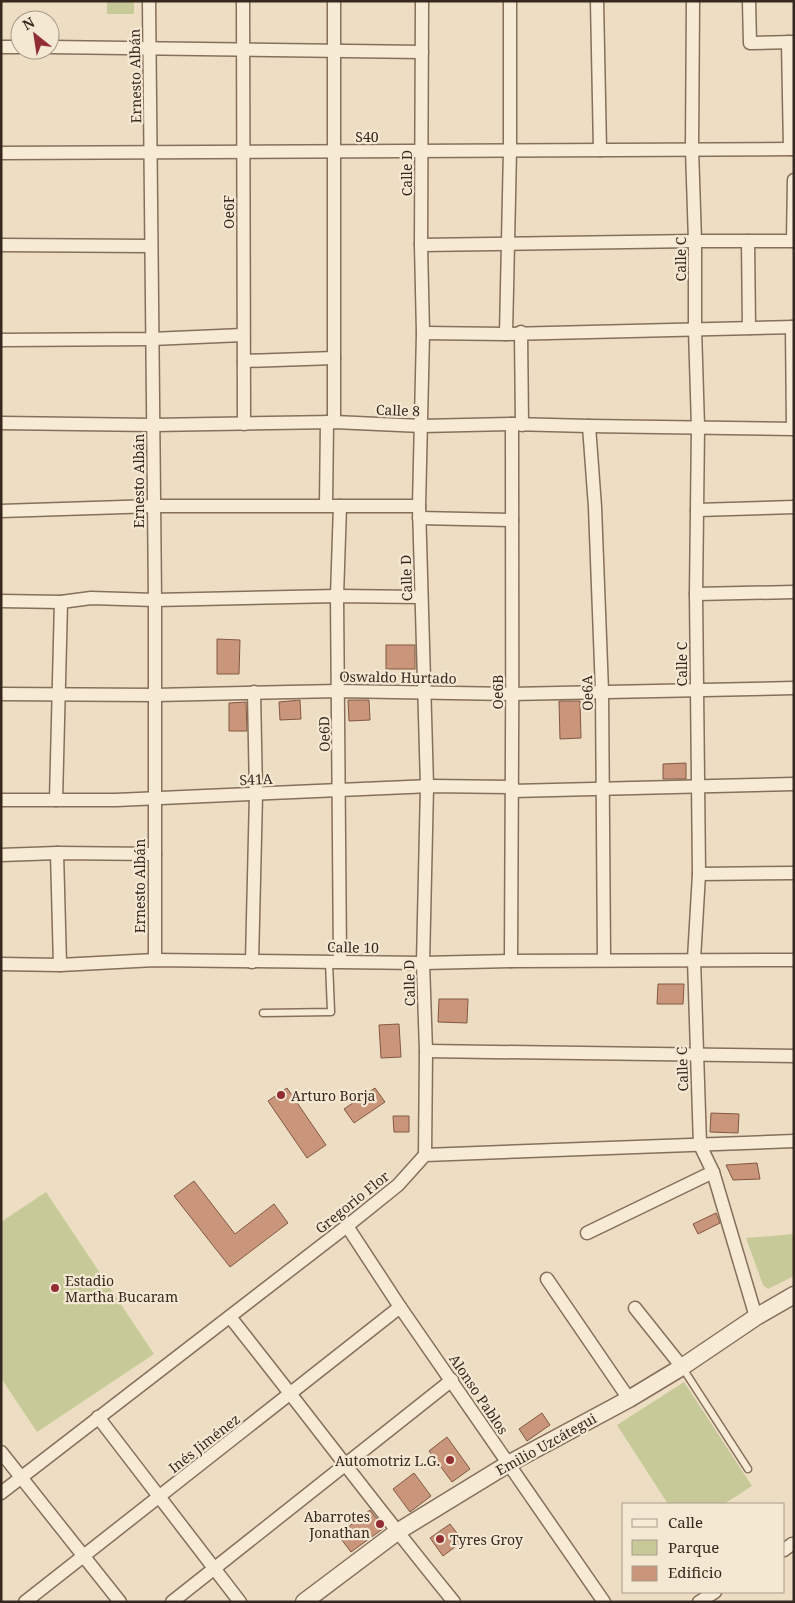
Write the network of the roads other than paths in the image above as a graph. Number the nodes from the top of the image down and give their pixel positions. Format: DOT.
graph roads {
  1 [pos="149,1"];
  2 [pos="243,1"];
  3 [pos="334,1"];
  4 [pos="422,1"];
  5 [pos="510,1"];
  6 [pos="598,1"];
  7 [pos="693,1"];
  8 [pos="749,1"];
  9 [pos="791,42"];
  10 [pos="60,47"];
  11 [pos="149,47"];
  12 [pos="243,49"];
  13 [pos="334,50"];
  14 [pos="422,52"];
  15 [pos="692,149"];
  16 [pos="792,149"];
  17 [pos="510,150"];
  18 [pos="600,150"];
  19 [pos="421,151"];
  20 [pos="243,152"];
  21 [pos="334,152"];
  22 [pos="1,153"];
  23 [pos="150,153"];
  24 [pos="794,180"];
  25 [pos="696,241"];
  26 [pos="748,241"];
  27 [pos="793,242"];
  28 [pos="507,243"];
  29 [pos="1,245"];
  30 [pos="421,245"];
  31 [pos="151,246"];
  32 [pos="793,327"];
  33 [pos="749,328"];
  34 [pos="695,329"];
  35 [pos="521,332"];
  36 [pos="423,333"];
  37 [pos="243,334"];
  38 [pos="506,334"];
  39 [pos="151,339"];
  40 [pos="1,340"];
  41 [pos="334,358"];
  42 [pos="244,361"];
  43 [pos="331,422"];
  44 [pos="1,423"];
  45 [pos="244,424"];
  46 [pos="517,424"];
  47 [pos="153,425"];
  48 [pos="422,426"];
  49 [pos="589,426"];
  50 [pos="698,427"];
  51 [pos="793,429"];
  52 [pos="154,506"];
  53 [pos="326,506"];
  54 [pos="340,506"];
  55 [pos="794,507"];
  56 [pos="698,510"];
  57 [pos="1,511"];
  58 [pos="419,512"];
  59 [pos="512,520"];
  60 [pos="794,592"];
  61 [pos="696,594"];
  62 [pos="337,596"];
  63 [pos="421,597"];
  64 [pos="155,600"];
  65 [pos="1,601"];
  66 [pos="61,602"];
  67 [pos="794,688"];
  68 [pos="338,691"];
  69 [pos="602,691"];
  70 [pos="696,691"];
  71 [pos="254,692"];
  72 [pos="424,692"];
  73 [pos="1,694"];
  74 [pos="511,694"];
  75 [pos="59,695"];
  76 [pos="155,695"];
  77 [pos="794,784"];
  78 [pos="427,786"];
  79 [pos="698,786"];
  80 [pos="340,789"];
  81 [pos="513,789"];
  82 [pos="603,789"];
  83 [pos="256,794"];
  84 [pos="154,797"];
  85 [pos="1,800"];
  86 [pos="56,800"];
  87 [pos="57,853"];
  88 [pos="155,854"];
  89 [pos="1,855"];
  90 [pos="794,873"];
  91 [pos="699,874"];
  92 [pos="694,959"];
  93 [pos="155,960"];
  94 [pos="604,960"];
  95 [pos="794,960"];
  96 [pos="511,961"];
  97 [pos="252,962"];
  98 [pos="334,962"];
  99 [pos="423,963"];
  100 [pos="1,964"];
  101 [pos="60,965"];
  102 [pos="263,1014"];
  103 [pos="426,1050"];
  104 [pos="697,1055"];
  105 [pos="794,1056"];
  106 [pos="794,1142"];
  107 [pos="700,1144"];
  108 [pos="424,1154"];
  109 [pos="713,1172"];
  110 [pos="347,1226"];
  111 [pos="587,1233"];
  112 [pos="547,1279"];
  113 [pos="794,1295"];
  114 [pos="400,1307"];
  115 [pos="636,1308"];
  116 [pos="230,1316"];
  117 [pos="756,1318"];
  118 [pos="682,1367"];
  119 [pos="452,1380"];
  120 [pos="291,1393"];
  121 [pos="629,1399"];
  122 [pos="98,1417"];
  123 [pos="1,1452"];
  124 [pos="346,1464"];
  125 [pos="508,1464"];
  126 [pos="748,1469"];
  127 [pos="21,1477"];
  128 [pos="1,1493"];
  129 [pos="160,1496"];
  130 [pos="396,1532"];
  131 [pos="84,1555"];
  132 [pos="215,1568"];
  133 [pos="714,1593"];
  134 [pos="25,1602"];
  135 [pos="120,1602"];
  136 [pos="172,1602"];
  137 [pos="240,1602"];
  138 [pos="304,1602"];
  139 [pos="454,1602"];
  140 [pos="604,1602"];
  141 [pos="699,1602"];
  1 -- 11 [label="street, Ernesto Albán"];
  2 -- 12 [label="street, Oe6F"];
  3 -- 13 [label="street"];
  4 -- 14 [label="street, Calle D"];
  5 -- 17 [label="street"];
  6 -- 18 [label="street"];
  7 -- 15 [label="street, Calle C"];
  8 -- 9 [label="street"];
  9 -- 16 [label="street"];
  10 -- 11 [label="street"];
  11 -- 12 [label="street"];
  11 -- 23 [label="street, Ernesto Albán"];
  12 -- 13 [label="street"];
  12 -- 20 [label="street, Oe6F"];
  13 -- 14 [label="street"];
  13 -- 21 [label="street"];
  14 -- 19 [label="street, Calle D"];
  15 -- 16 [label="street, S40"];
  15 -- 18 [label="street, S40"];
  15 -- 25 [label="street, Calle C"];
  17 -- 18 [label="street, S40"];
  17 -- 19 [label="street, S40"];
  17 -- 28 [label="street"];
  19 -- 21 [label="street, S40"];
  19 -- 30 [label="street, Calle D"];
  20 -- 21 [label="street, S40"];
  20 -- 23 [label="street, S40"];
  20 -- 37 [label="street, Oe6F"];
  21 -- 41 [label="street"];
  22 -- 23 [label="street, S40"];
  23 -- 31 [label="street, Ernesto Albán"];
  24 -- 27 [label="street"];
  25 -- 26 [label="street"];
  25 -- 28 [label="street"];
  25 -- 34 [label="street, Calle C"];
  26 -- 27 [label="street"];
  26 -- 33 [label="street"];
  28 -- 30 [label="street"];
  28 -- 38 [label="street"];
  29 -- 31 [label="street"];
  30 -- 36 [label="street, Calle D"];
  31 -- 39 [label="street, Ernesto Albán"];
  32 -- 33 [label="street"];
  32 -- 51 [label="street"];
  33 -- 34 [label="street"];
  34 -- 35 [label="street"];
  34 -- 50 [label="street, Calle C"];
  35 -- 38 [label="street"];
  35 -- 46 [label="street, Oe6B"];
  36 -- 38 [label="street"];
  36 -- 48 [label="street, Calle D"];
  37 -- 39 [label="street"];
  37 -- 42 [label="street, Oe6F"];
  39 -- 40 [label="street"];
  39 -- 47 [label="street, Ernesto Albán"];
  41 -- 42 [label="street"];
  41 -- 43 [label="street"];
  42 -- 45 [label="street, Oe6F"];
  43 -- 45 [label="street, Calle 8"];
  43 -- 48 [label="street, Calle 8"];
  43 -- 53 [label="street"];
  44 -- 47 [label="street, Calle 8"];
  45 -- 47 [label="street, Calle 8"];
  46 -- 48 [label="street, Calle 8"];
  46 -- 49 [label="street, Calle 8"];
  46 -- 59 [label="street, Oe6B"];
  47 -- 52 [label="street, Ernesto Albán"];
  48 -- 58 [label="street, Calle D"];
  49 -- 50 [label="street, Calle 8"];
  49 -- 69 [label="street, Oe6A"];
  50 -- 51 [label="street, Calle 8"];
  50 -- 56 [label="street, Calle C"];
  52 -- 53 [label="street"];
  52 -- 57 [label="street"];
  52 -- 64 [label="street, Ernesto Albán"];
  53 -- 54 [label="street"];
  54 -- 58 [label="street"];
  54 -- 62 [label="street, Oe6D"];
  55 -- 56 [label="street"];
  56 -- 61 [label="street, Calle C"];
  58 -- 59 [label="street"];
  58 -- 63 [label="street, Calle D"];
  59 -- 74 [label="street, Oe6B"];
  60 -- 61 [label="street"];
  61 -- 70 [label="street, Calle C"];
  62 -- 63 [label="street"];
  62 -- 64 [label="street"];
  62 -- 68 [label="street, Oe6D"];
  63 -- 72 [label="street, Calle D"];
  64 -- 66 [label="street"];
  64 -- 76 [label="street, Ernesto Albán"];
  65 -- 66 [label="street"];
  66 -- 75 [label="street"];
  67 -- 70 [label="street, Oswaldo Hurtado"];
  68 -- 71 [label="street, Oswaldo Hurtado"];
  68 -- 72 [label="street, Oswaldo Hurtado"];
  68 -- 80 [label="street, Oe6D"];
  69 -- 70 [label="street, Oswaldo Hurtado"];
  69 -- 74 [label="street, Oswaldo Hurtado"];
  69 -- 82 [label="street, Oe6A"];
  70 -- 79 [label="street, Calle C"];
  71 -- 76 [label="street, Oswaldo Hurtado"];
  71 -- 83 [label="street"];
  72 -- 74 [label="street, Oswaldo Hurtado"];
  72 -- 78 [label="street, Calle D"];
  73 -- 75 [label="street, Oswaldo Hurtado"];
  74 -- 81 [label="street, Oe6B"];
  75 -- 76 [label="street, Oswaldo Hurtado"];
  75 -- 86 [label="street"];
  76 -- 84 [label="street, Ernesto Albán"];
  77 -- 79 [label="street, S41A"];
  78 -- 80 [label="street, S41A"];
  78 -- 81 [label="street, S41A"];
  78 -- 99 [label="street, Calle D"];
  79 -- 82 [label="street, S41A"];
  79 -- 91 [label="street, Calle C"];
  80 -- 83 [label="street, S41A"];
  80 -- 98 [label="street, Oe6D"];
  81 -- 82 [label="street, S41A"];
  81 -- 96 [label="street, Oe6B"];
  82 -- 94 [label="street, Oe6A"];
  83 -- 84 [label="street, S41A"];
  83 -- 97 [label="street"];
  84 -- 86 [label="street, S41A"];
  84 -- 88 [label="street, Ernesto Albán"];
  85 -- 86 [label="street, S41A"];
  87 -- 88 [label="street"];
  87 -- 89 [label="street"];
  87 -- 101 [label="street"];
  88 -- 93 [label="street, Ernesto Albán"];
  90 -- 91 [label="street"];
  91 -- 92 [label="street, Calle C"];
  92 -- 94 [label="street, Calle 10"];
  92 -- 95 [label="street, Calle 10"];
  92 -- 104 [label="street, Calle C"];
  93 -- 97 [label="street, Calle 10"];
  93 -- 101 [label="street, Calle 10"];
  94 -- 96 [label="street, Calle 10"];
  96 -- 99 [label="street, Calle 10"];
  97 -- 98 [label="street, Calle 10"];
  98 -- 99 [label="street, Calle 10"];
  98 -- 102 [label="lane"];
  99 -- 103 [label="street, Calle D"];
  100 -- 101 [label="street, Calle 10"];
  103 -- 104 [label="street"];
  103 -- 108 [label="street, Calle D"];
  104 -- 105 [label="street"];
  104 -- 107 [label="street, Calle C"];
  106 -- 107 [label="street"];
  107 -- 108 [label="street"];
  107 -- 109 [label="street, Calle C"];
  108 -- 110 [label="street, Gregorio Flor"];
  109 -- 111 [label="street"];
  109 -- 117 [label="street, Calle C"];
  110 -- 114 [label="street, Alonso Pablos"];
  110 -- 116 [label="street, Gregorio Flor"];
  112 -- 121 [label="street"];
  113 -- 117 [label="street, Emilio Uzcátegui"];
  114 -- 119 [label="street, Alonso Pablos"];
  114 -- 120 [label="street, Inés Jiménez"];
  115 -- 118 [label="street"];
  116 -- 120 [label="street"];
  116 -- 122 [label="street, Gregorio Flor"];
  117 -- 118 [label="street, Emilio Uzcátegui"];
  118 -- 121 [label="street, Emilio Uzcátegui"];
  118 -- 126 [label="lane"];
  119 -- 124 [label="street"];
  119 -- 125 [label="street, Alonso Pablos"];
  120 -- 124 [label="street"];
  120 -- 129 [label="street, Inés Jiménez"];
  121 -- 125 [label="street, Emilio Uzcátegui"];
  122 -- 127 [label="street, Gregorio Flor"];
  122 -- 129 [label="street"];
  123 -- 127 [label="street"];
  124 -- 130 [label="street"];
  124 -- 132 [label="street"];
  125 -- 130 [label="street, Emilio Uzcátegui"];
  125 -- 140 [label="street, Alonso Pablos"];
  127 -- 128 [label="street, Gregorio Flor"];
  127 -- 131 [label="street"];
  129 -- 131 [label="street, Inés Jiménez"];
  129 -- 132 [label="street"];
  130 -- 138 [label="street, Emilio Uzcátegui"];
  130 -- 139 [label="street"];
  131 -- 134 [label="street, Inés Jiménez"];
  131 -- 135 [label="street"];
  132 -- 136 [label="street"];
  132 -- 137 [label="street"];
  133 -- 141 [label="street"];
}
